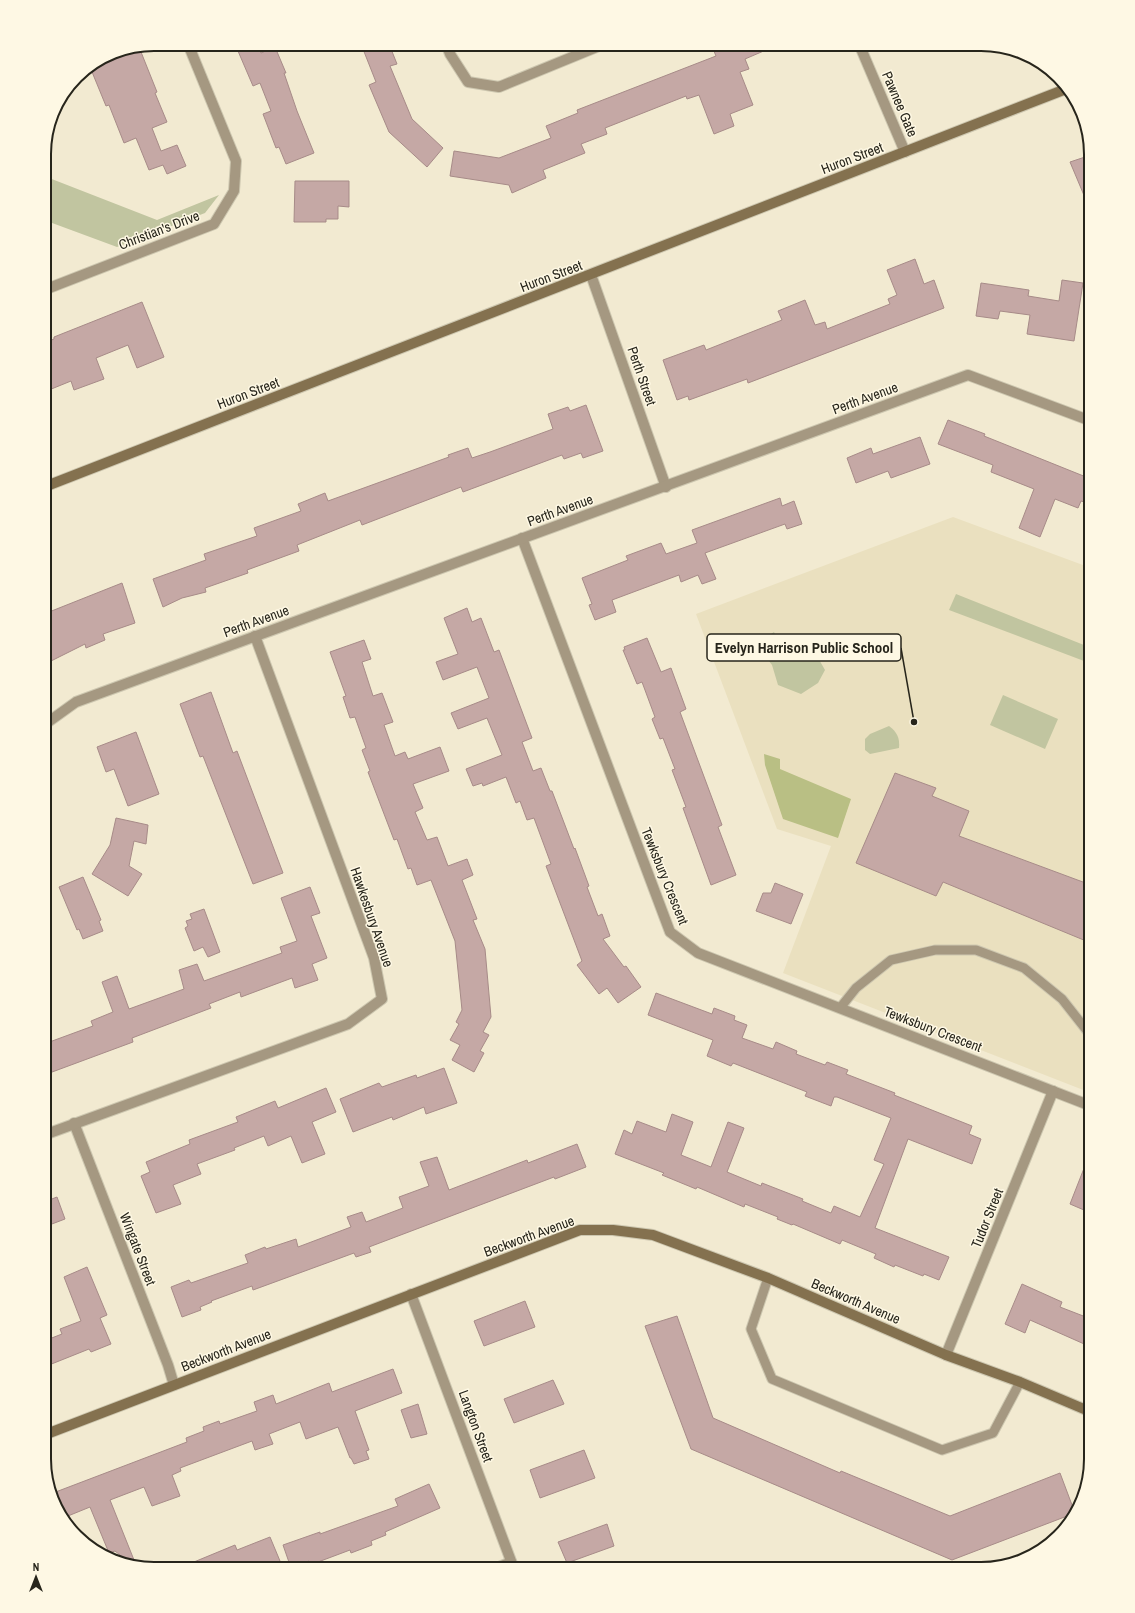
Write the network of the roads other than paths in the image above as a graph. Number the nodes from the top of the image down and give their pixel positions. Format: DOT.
graph roads {
  1 [pos="191,51"];
  2 [pos="449,51"];
  3 [pos="587,51"];
  4 [pos="862,51"];
  5 [pos="1062,90"];
  6 [pos="905,152"];
  7 [pos="591,275"];
  8 [pos="51,287"];
  9 [pos="1084,418"];
  10 [pos="51,484"];
  11 [pos="666,487"];
  12 [pos="522,538"];
  13 [pos="255,636"];
  14 [pos="51,720"];
  15 [pos="840,1008"];
  16 [pos="1084,1027"];
  17 [pos="1053,1091"];
  18 [pos="1084,1103"];
  19 [pos="74,1124"];
  20 [pos="51,1132"];
  21 [pos="768,1278"];
  22 [pos="411,1294"];
  23 [pos="946,1355"];
  24 [pos="1020,1382"];
  25 [pos="174,1385"];
  26 [pos="1084,1409"];
  27 [pos="51,1432"];
  28 [pos="511,1562"];
  1 -- 8 [label="street, Christian's Drive"];
  2 -- 3 [label="street"];
  4 -- 6 [label="street, Pawnee Gate"];
  5 -- 6 [label="street, Huron Street"];
  6 -- 7 [label="street, Huron Street"];
  7 -- 10 [label="street, Huron Street"];
  7 -- 11 [label="street, Perth Street"];
  9 -- 11 [label="street, Perth Avenue"];
  11 -- 12 [label="street, Perth Avenue"];
  12 -- 13 [label="street, Perth Avenue"];
  12 -- 15 [label="street, Tewksbury Crescent"];
  13 -- 14 [label="street, Perth Avenue"];
  13 -- 19 [label="street, Hawkesbury Avenue"];
  15 -- 16 [label="lane"];
  15 -- 17 [label="street, Tewksbury Crescent"];
  17 -- 18 [label="street, Tewksbury Crescent"];
  17 -- 23 [label="street, Tudor Street"];
  19 -- 20 [label="street, Hawkesbury Avenue"];
  19 -- 25 [label="street, Wingate Street"];
  21 -- 22 [label="street, Beckworth Avenue"];
  21 -- 23 [label="street, Beckworth Avenue"];
  21 -- 24 [label="lane"];
  22 -- 25 [label="street, Beckworth Avenue"];
  22 -- 28 [label="street, Langton Street"];
  23 -- 24 [label="street, Beckworth Avenue"];
  24 -- 26 [label="street, Beckworth Avenue"];
  25 -- 27 [label="street, Beckworth Avenue"];
}
